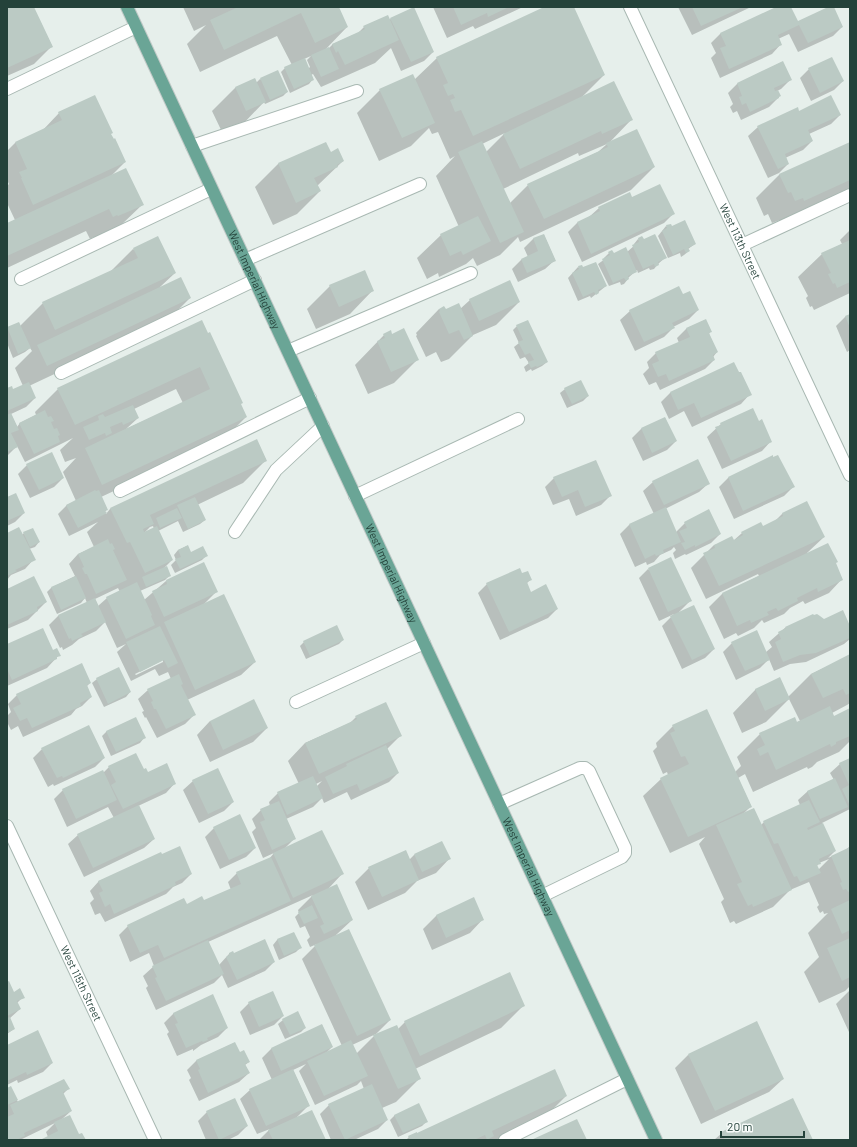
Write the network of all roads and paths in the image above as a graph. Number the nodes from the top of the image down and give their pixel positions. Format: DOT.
graph roads {
  1 [pos="127,7"];
  2 [pos="630,7"];
  3 [pos="136,27"];
  4 [pos="7,89"];
  5 [pos="357,91"];
  6 [pos="192,146"];
  7 [pos="420,184"];
  8 [pos="211,189"];
  9 [pos="850,195"];
  10 [pos="742,246"];
  11 [pos="245,260"];
  12 [pos="471,273"];
  13 [pos="21,279"];
  14 [pos="255,280"];
  15 [pos="288,351"];
  16 [pos="61,373"];
  17 [pos="310,398"];
  18 [pos="518,419"];
  19 [pos="323,426"];
  20 [pos="850,476"];
  21 [pos="120,491"];
  22 [pos="355,496"];
  23 [pos="236,532"];
  24 [pos="424,642"];
  25 [pos="296,702"];
  26 [pos="499,804"];
  27 [pos="7,826"];
  28 [pos="542,896"];
  29 [pos="627,1079"];
  30 [pos="155,1140"];
  31 [pos="505,1140"];
  32 [pos="656,1140"];
  1 -- 3 [label="main road, West Imperial Highway"];
  2 -- 10 [label="street, West 113th Street"];
  3 -- 4 [label="street"];
  3 -- 6 [label="main road, West Imperial Highway"];
  5 -- 6 [label="street"];
  6 -- 8 [label="main road, West Imperial Highway"];
  7 -- 11 [label="street"];
  8 -- 11 [label="main road, West Imperial Highway"];
  8 -- 13 [label="street"];
  9 -- 10 [label="street"];
  10 -- 20 [label="street, West 113th Street"];
  11 -- 14 [label="main road, West Imperial Highway"];
  12 -- 15 [label="street"];
  14 -- 15 [label="main road, West Imperial Highway"];
  14 -- 16 [label="street"];
  15 -- 17 [label="main road, West Imperial Highway"];
  17 -- 19 [label="main road, West Imperial Highway"];
  17 -- 21 [label="street"];
  18 -- 22 [label="street"];
  19 -- 22 [label="main road, West Imperial Highway"];
  19 -- 23 [label="street"];
  22 -- 24 [label="main road, West Imperial Highway"];
  24 -- 25 [label="street"];
  24 -- 26 [label="main road, West Imperial Highway"];
  26 -- 28 [label="main road, West Imperial Highway"];
  26 -- 28 [label="street"];
  27 -- 30 [label="street, West 115th Street"];
  28 -- 29 [label="main road, West Imperial Highway"];
  29 -- 31 [label="street"];
  29 -- 32 [label="main road, West Imperial Highway"];
}
